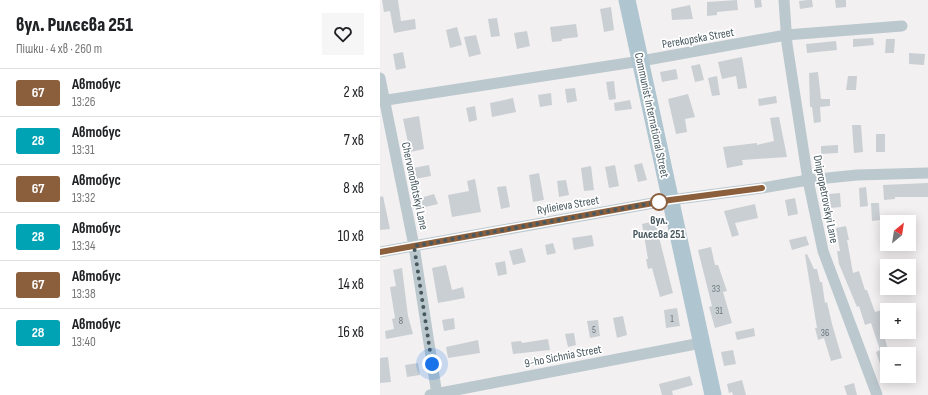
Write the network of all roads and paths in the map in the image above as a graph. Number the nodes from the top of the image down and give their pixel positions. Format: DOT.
graph roads {
  1 [pos="627,0"];
  2 [pos="784,0"];
  3 [pos="902,26"];
  4 [pos="786,35"];
  5 [pos="641,61"];
  6 [pos="380,78"];
  7 [pos="382,101"];
  8 [pos="928,173"];
  9 [pos="808,180"];
  10 [pos="670,200"];
  11 [pos="414,246"];
  12 [pos="380,252"];
  13 [pos="701,343"];
  14 [pos="434,395"];
  15 [pos="713,395"];
  16 [pos="877,395"];
  1 -- 5 [label="main road, Communist International Street"];
  2 -- 4 [label="street, Dnipropetrovskyi Lane"];
  3 -- 4 [label="street, Perekopska Street"];
  4 -- 5 [label="street, Perekopska Street"];
  4 -- 9 [label="street, Dnipropetrovskyi Lane"];
  5 -- 7 [label="street, Perekopska Street"];
  5 -- 10 [label="main road, Communist International Street"];
  6 -- 7 [label="street, Chervonoflotskyi Lane"];
  7 -- 11 [label="street, Chervonoflotskyi Lane"];
  8 -- 9 [label="street, Rylieieva Street"];
  9 -- 10 [label="street, Rylieieva Street"];
  9 -- 16 [label="street, Dnipropetrovskyi Lane"];
  10 -- 11 [label="street, Rylieieva Street"];
  10 -- 13 [label="main road, Communist International Street"];
  11 -- 12 [label="street, Rylieieva Street"];
  11 -- 14 [label="street, Chervonoflotskyi Lane"];
  13 -- 14 [label="street, 9-ho Sichnia Street"];
  13 -- 15 [label="main road, Communist International Street"];
}
